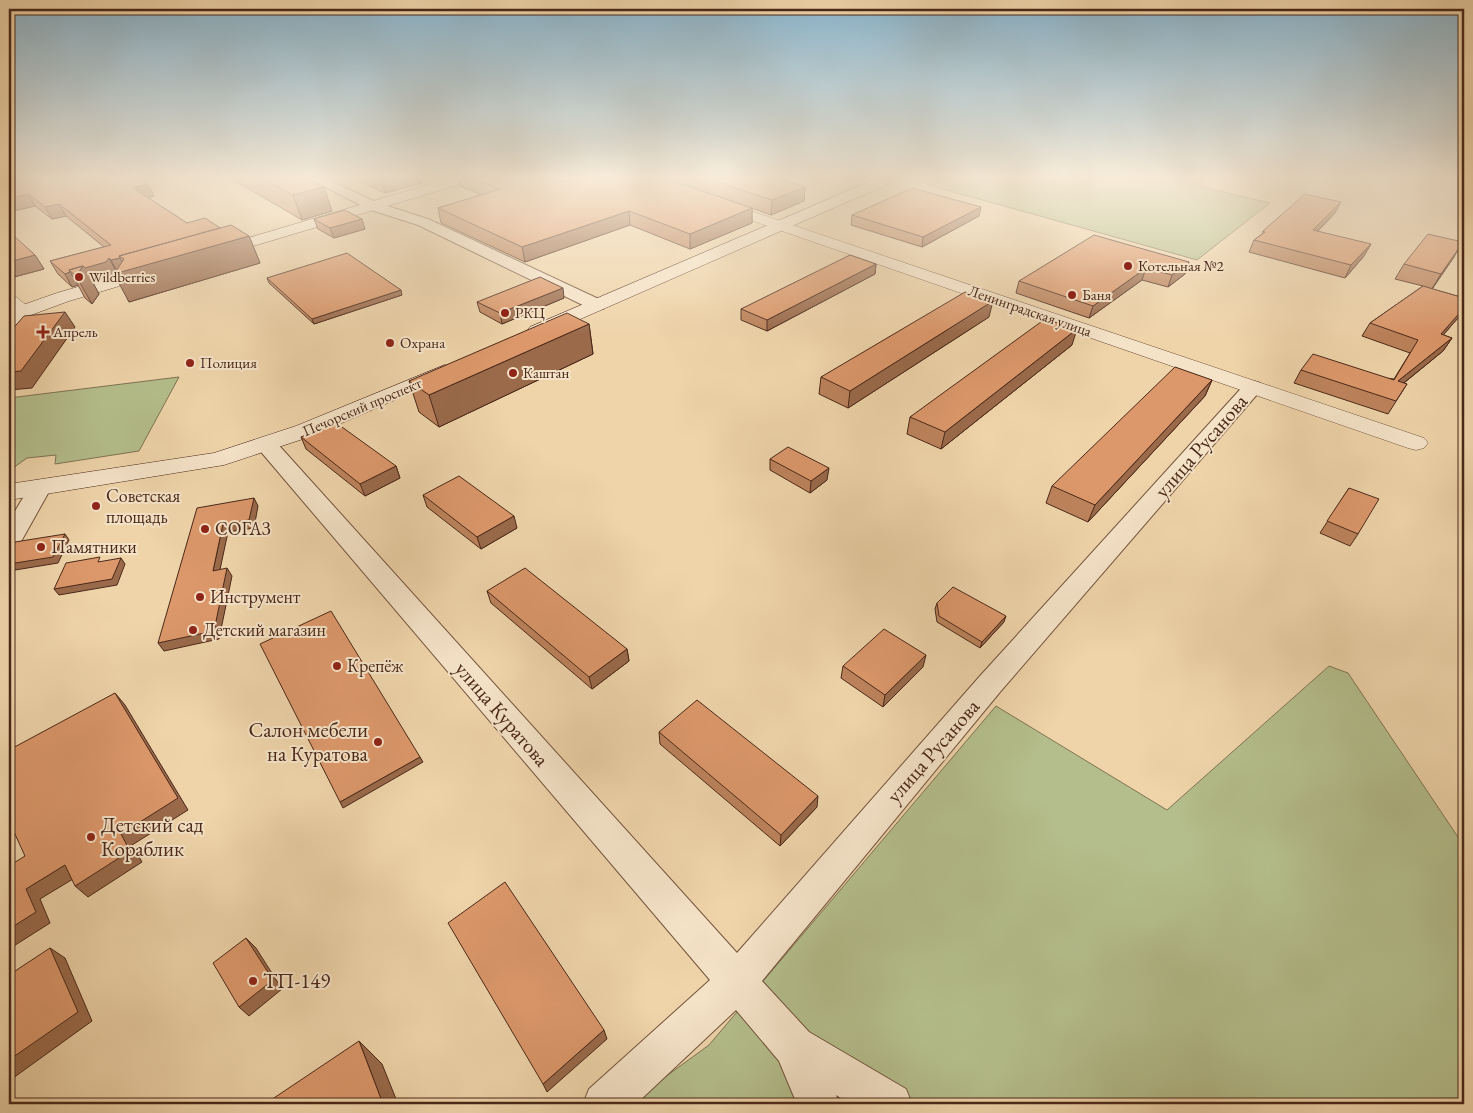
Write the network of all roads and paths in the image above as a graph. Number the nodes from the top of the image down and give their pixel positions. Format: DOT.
graph roads {
  1 [pos="291,230"];
  2 [pos="440,230"];
  3 [pos="772,230"];
  4 [pos="793,230"];
  5 [pos="201,256"];
  6 [pos="174,264"];
  7 [pos="9,300"];
  8 [pos="598,305"];
  9 [pos="24,311"];
  10 [pos="9,330"];
  11 [pos="518,340"];
  12 [pos="463,364"];
  13 [pos="1253,387"];
  14 [pos="1416,443"];
  15 [pos="267,446"];
  16 [pos="40,488"];
  17 [pos="9,492"];
  18 [pos="9,541"];
  19 [pos="736,983"];
  20 [pos="794,1047"];
  21 [pos="604,1104"];
  22 [pos="818,1104"];
  23 [pos="891,1104"];
  1 -- 5 [label="main road"];
  2 -- 8 [label="street"];
  3 -- 8 [label="main road"];
  4 -- 13 [label="main road, Ленинградская улица"];
  6 -- 9 [label="main road"];
  7 -- 9 [label="main road"];
  8 -- 11 [label="main road"];
  9 -- 10 [label="main road"];
  12 -- 15 [label="main road, Печорский проспект"];
  13 -- 14 [label="main road, Ленинградская улица"];
  13 -- 19 [label="street, улица Русанова"];
  15 -- 16 [label="main road, Печорский проспект"];
  15 -- 19 [label="street, улица Куратова"];
  16 -- 17 [label="main road, Печорский проспект"];
  16 -- 18 [label="street"];
  19 -- 20 [label="street, улица Куратова"];
  19 -- 21 [label="street, улица Русанова"];
  20 -- 22 [label="street"];
  20 -- 23 [label="street"];
}
